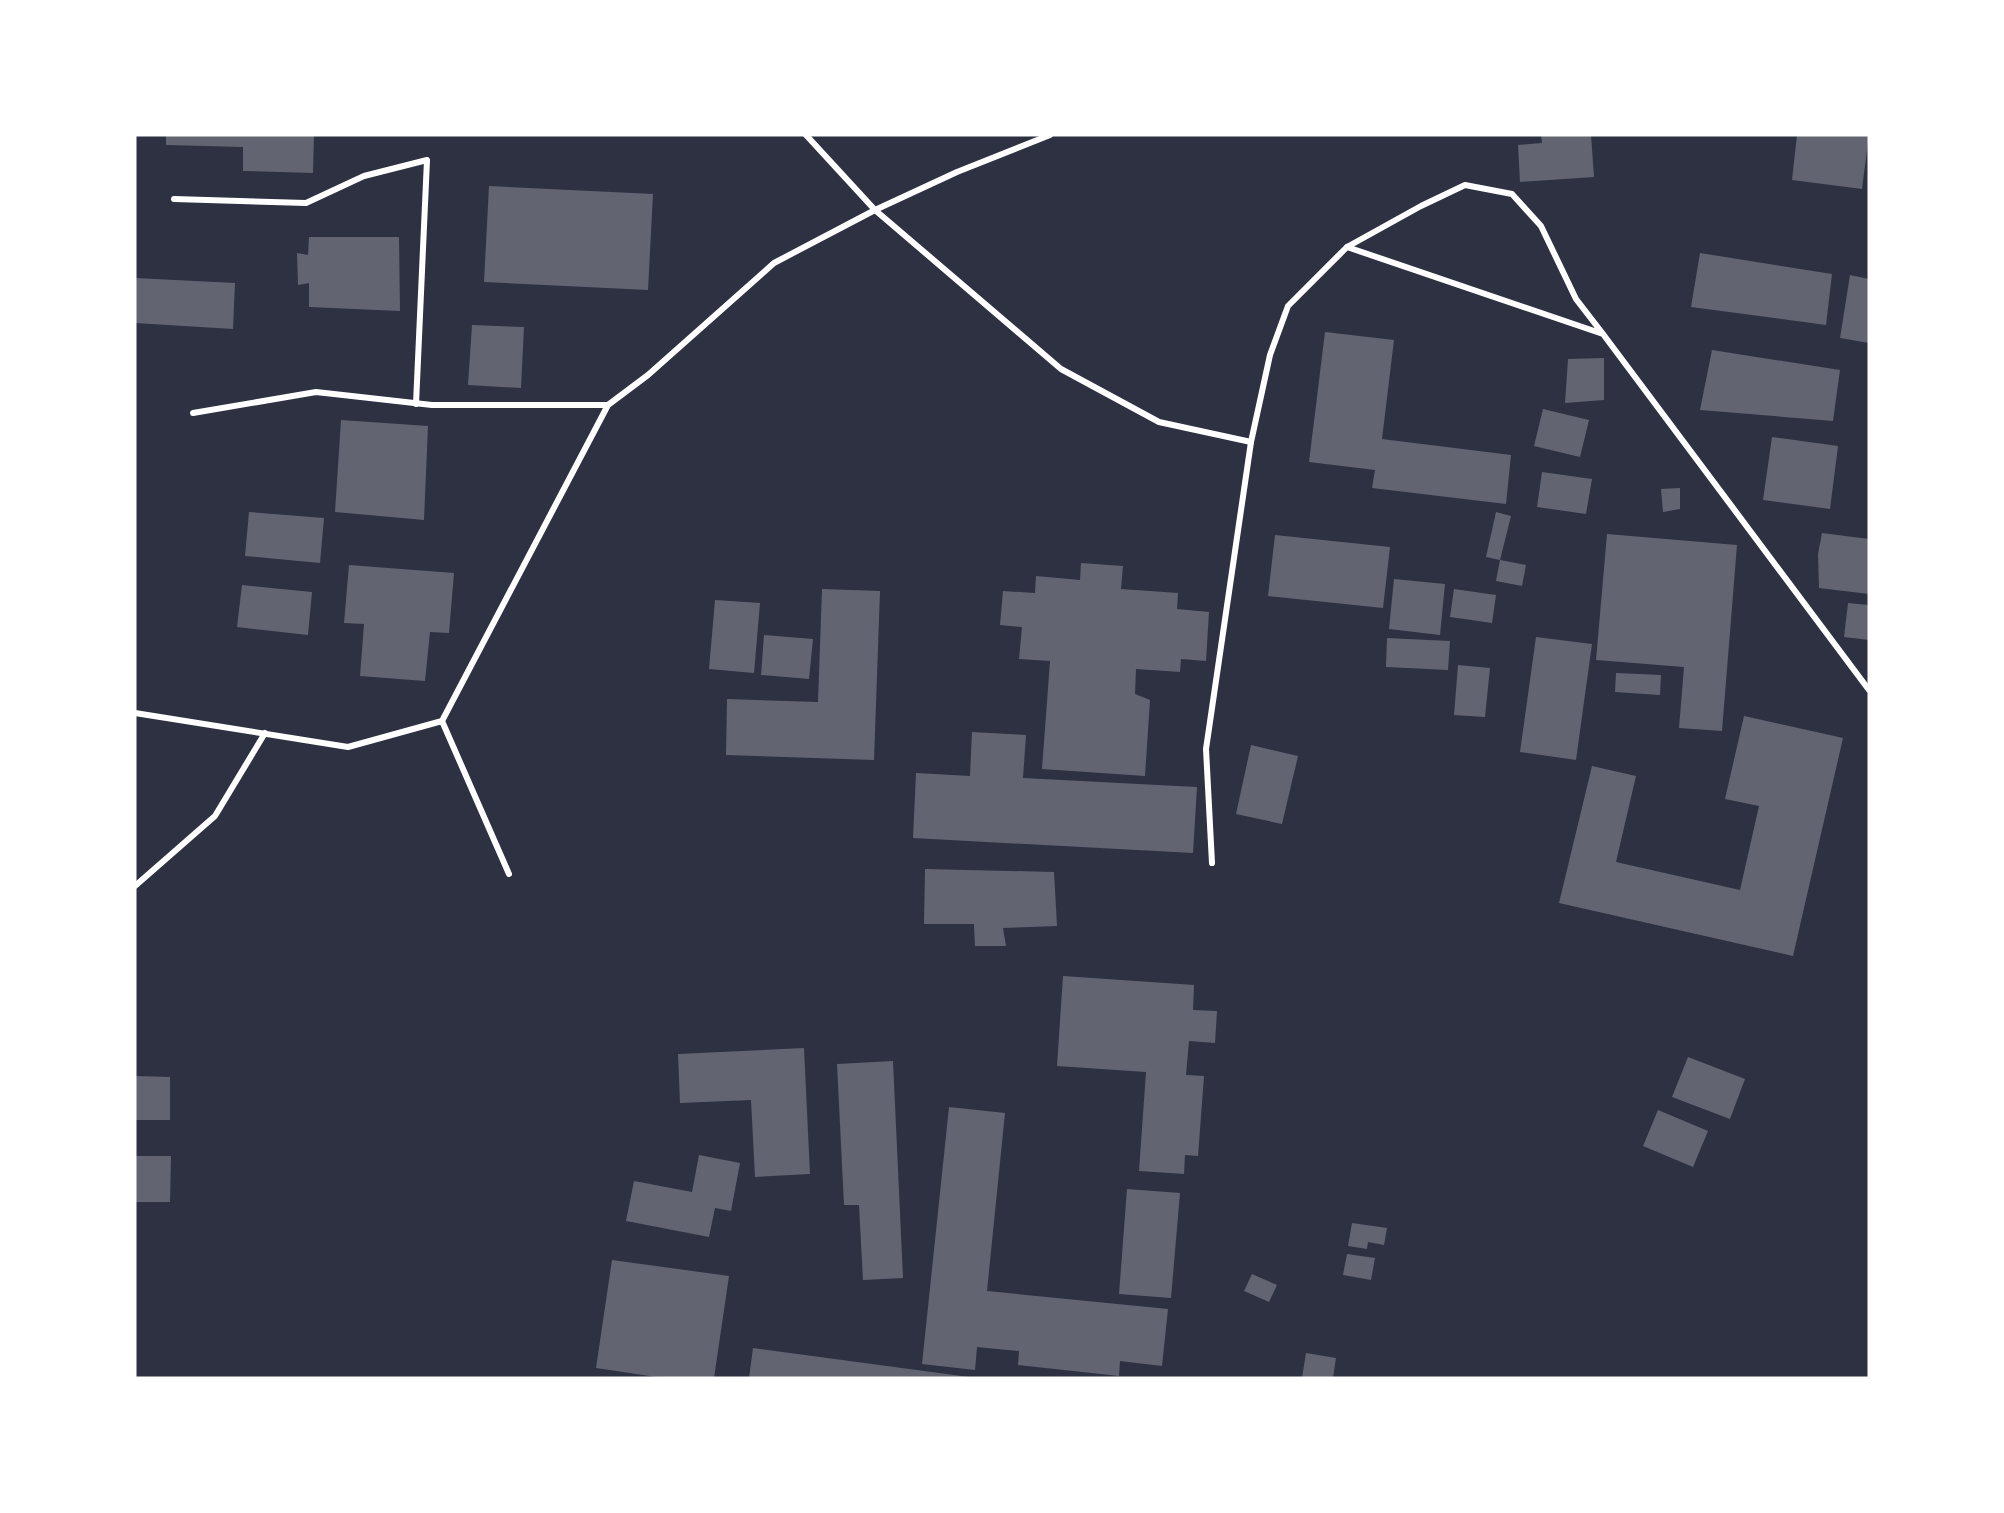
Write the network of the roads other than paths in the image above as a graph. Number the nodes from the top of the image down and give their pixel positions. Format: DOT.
graph roads {
  1 [pos="806,135"];
  2 [pos="1050,135"];
  3 [pos="174,199"];
  4 [pos="875,210"];
  5 [pos="1347,247"];
  6 [pos="1603,334"];
  7 [pos="416,404"];
  8 [pos="608,405"];
  9 [pos="193,413"];
  10 [pos="1251,442"];
  11 [pos="1869,690"];
  12 [pos="135,713"];
  13 [pos="442,721"];
  14 [pos="265,734"];
  15 [pos="1212,863"];
  16 [pos="508,874"];
  17 [pos="135,886"];
  1 -- 4 [label="street"];
  2 -- 4 [label="street"];
  3 -- 7 [label="street"];
  4 -- 8 [label="street"];
  4 -- 10 [label="street"];
  5 -- 6 [label="street"];
  5 -- 6 [label="street"];
  5 -- 10 [label="street"];
  6 -- 11 [label="street"];
  7 -- 8 [label="street"];
  7 -- 9 [label="street"];
  8 -- 13 [label="street"];
  10 -- 15 [label="street"];
  12 -- 14 [label="street"];
  13 -- 14 [label="street"];
  13 -- 16 [label="street"];
  14 -- 17 [label="street"];
}
